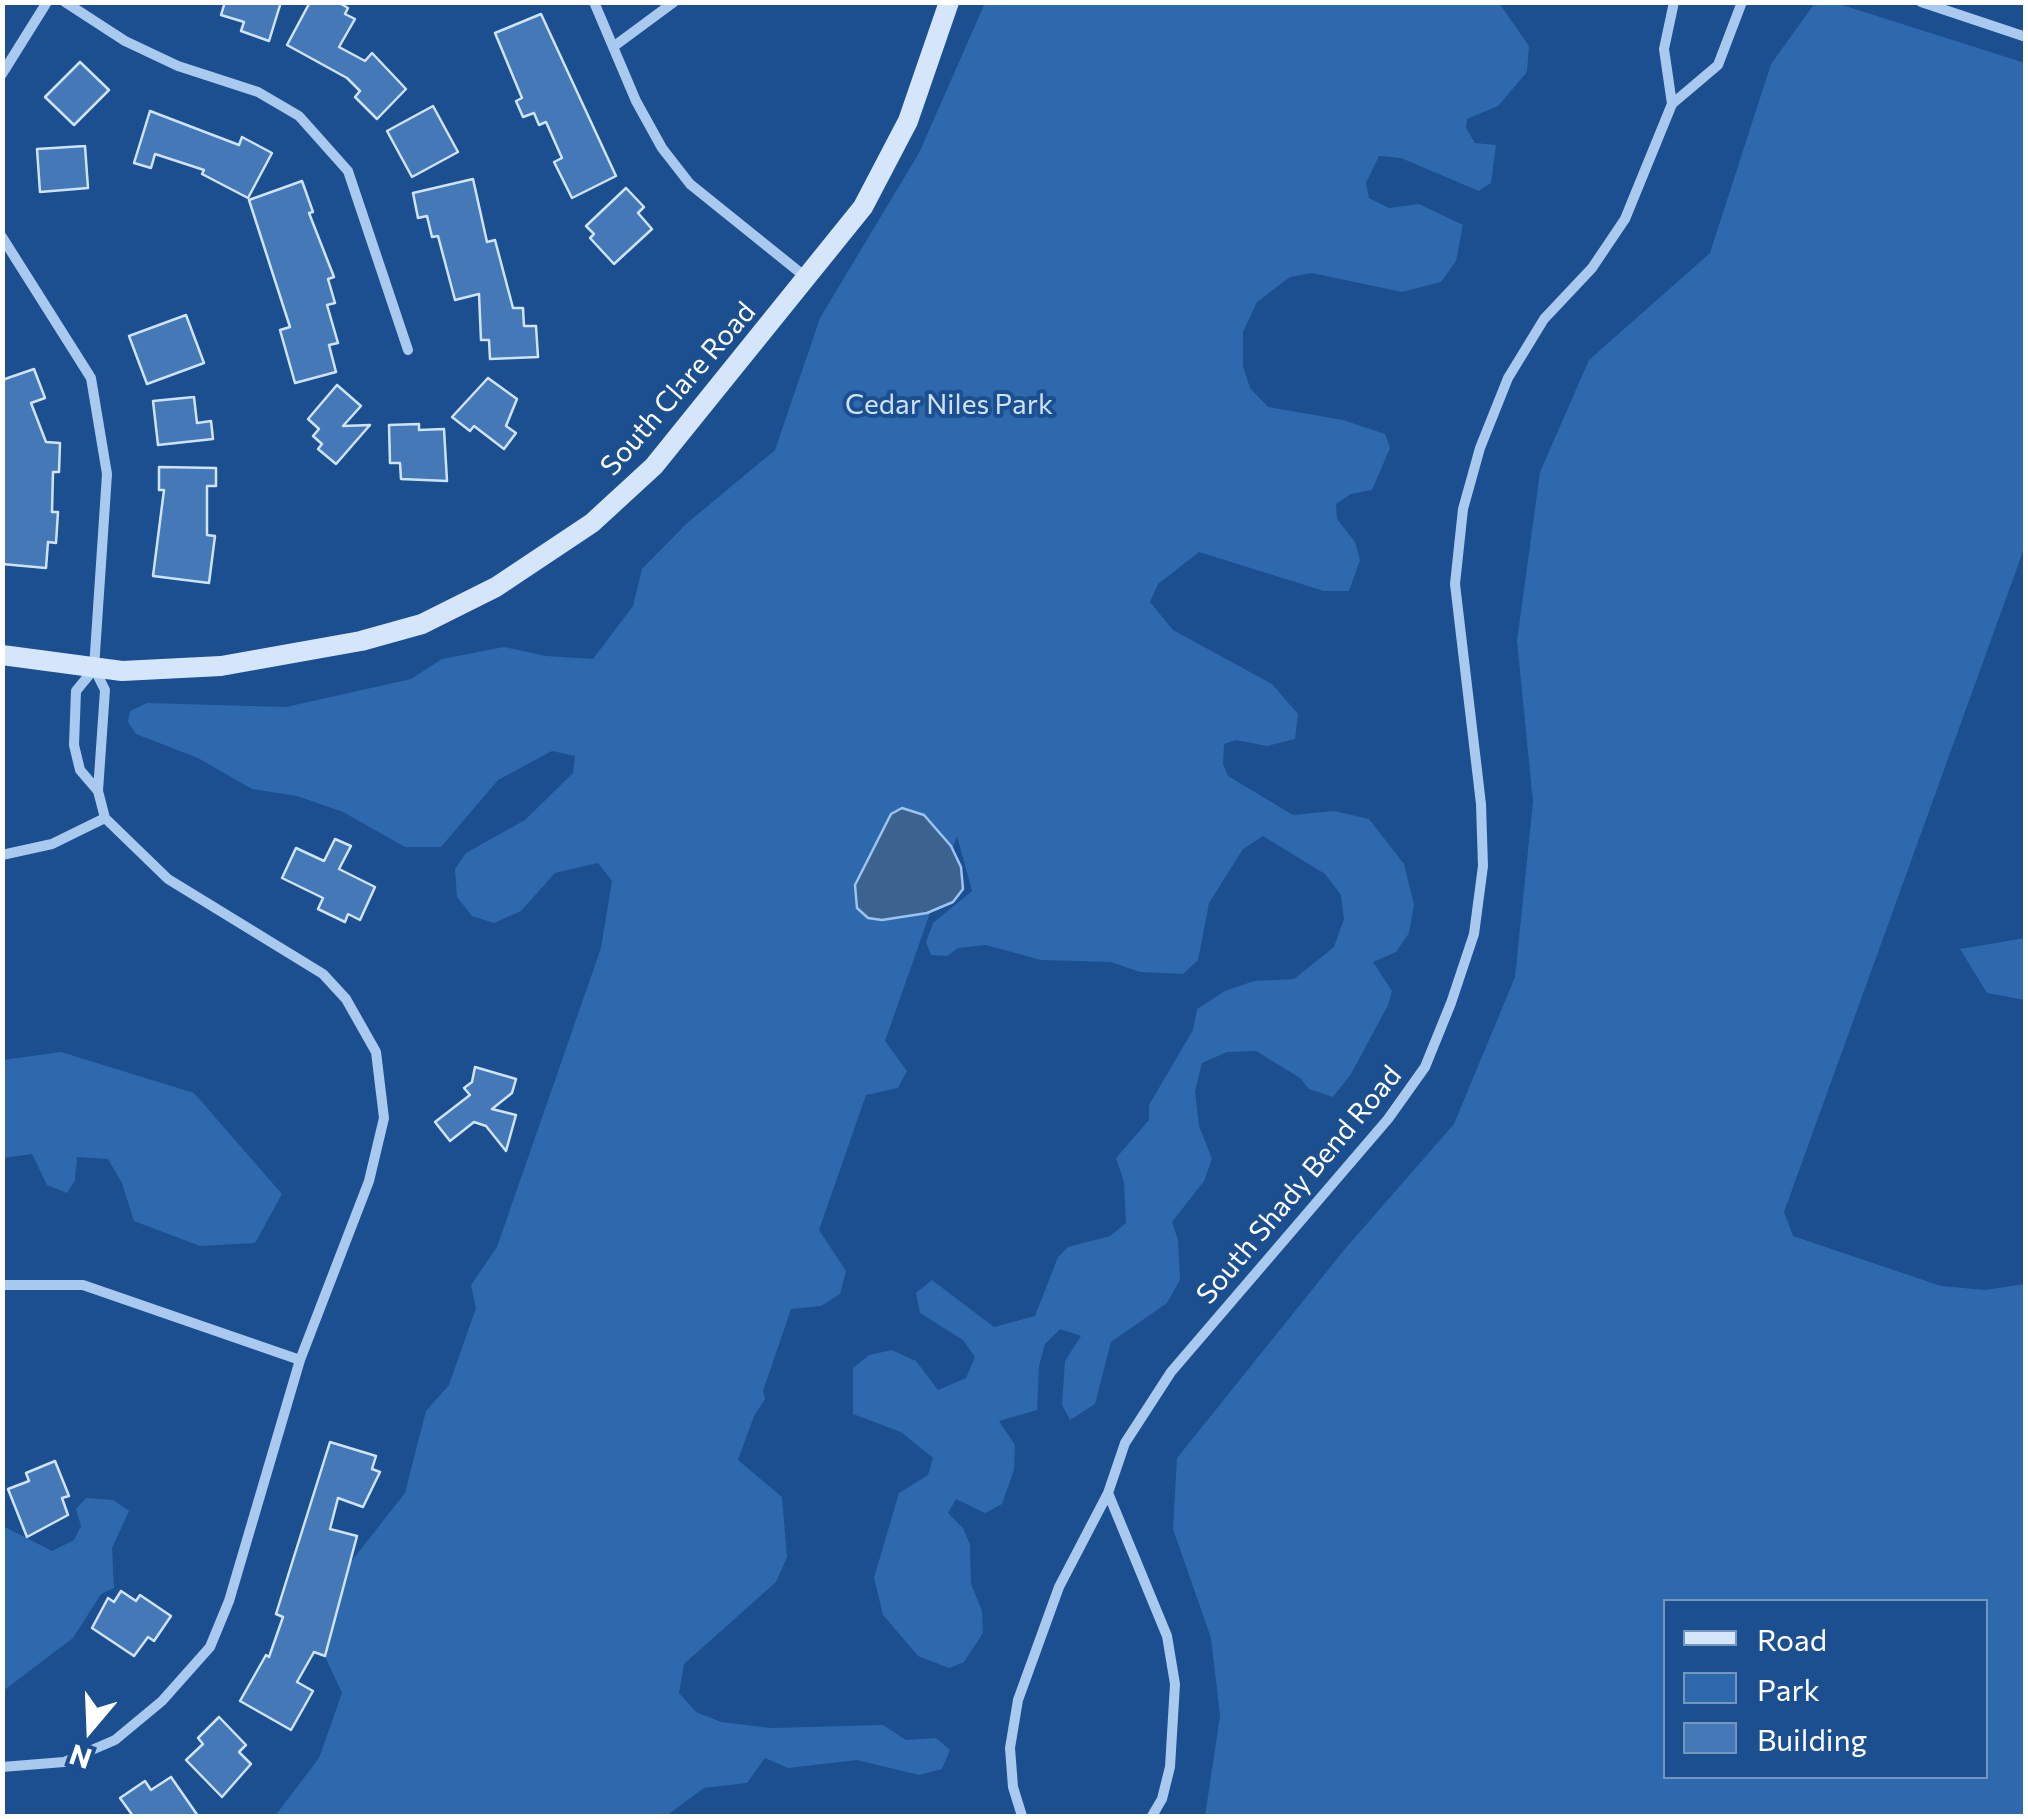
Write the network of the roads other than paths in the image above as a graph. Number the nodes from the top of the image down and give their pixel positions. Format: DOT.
graph roads {
  1 [pos="47,2"];
  2 [pos="65,2"];
  3 [pos="594,2"];
  4 [pos="674,2"];
  5 [pos="949,2"];
  6 [pos="1674,2"];
  7 [pos="1742,2"];
  8 [pos="1921,2"];
  9 [pos="2026,37"];
  10 [pos="613,47"];
  11 [pos="2,74"];
  12 [pos="1672,104"];
  13 [pos="2,237"];
  14 [pos="809,280"];
  15 [pos="408,350"];
  16 [pos="2,655"];
  17 [pos="94,668"];
  18 [pos="98,791"];
  19 [pos="105,818"];
  20 [pos="2,855"];
  21 [pos="2,1285"];
  22 [pos="300,1360"];
  23 [pos="1108,1493"];
  24 [pos="2,1766"];
  25 [pos="1022,1816"];
  26 [pos="1152,1816"];
  1 -- 11 [label="street"];
  2 -- 15 [label="street"];
  3 -- 10 [label="street"];
  4 -- 10 [label="street"];
  5 -- 14 [label="street, South Clare Road"];
  6 -- 12 [label="street"];
  7 -- 12 [label="street"];
  8 -- 9 [label="street"];
  10 -- 14 [label="street"];
  12 -- 23 [label="street, South Shady Bend Road"];
  13 -- 17 [label="street"];
  14 -- 17 [label="street, South Clare Road"];
  16 -- 17 [label="street, South Clare Road"];
  17 -- 18 [label="street"];
  17 -- 18 [label="street"];
  18 -- 19 [label="street"];
  19 -- 20 [label="street"];
  19 -- 22 [label="street"];
  21 -- 22 [label="street"];
  22 -- 24 [label="street"];
  23 -- 25 [label="street, South Shady Bend Road"];
  23 -- 26 [label="street"];
}
